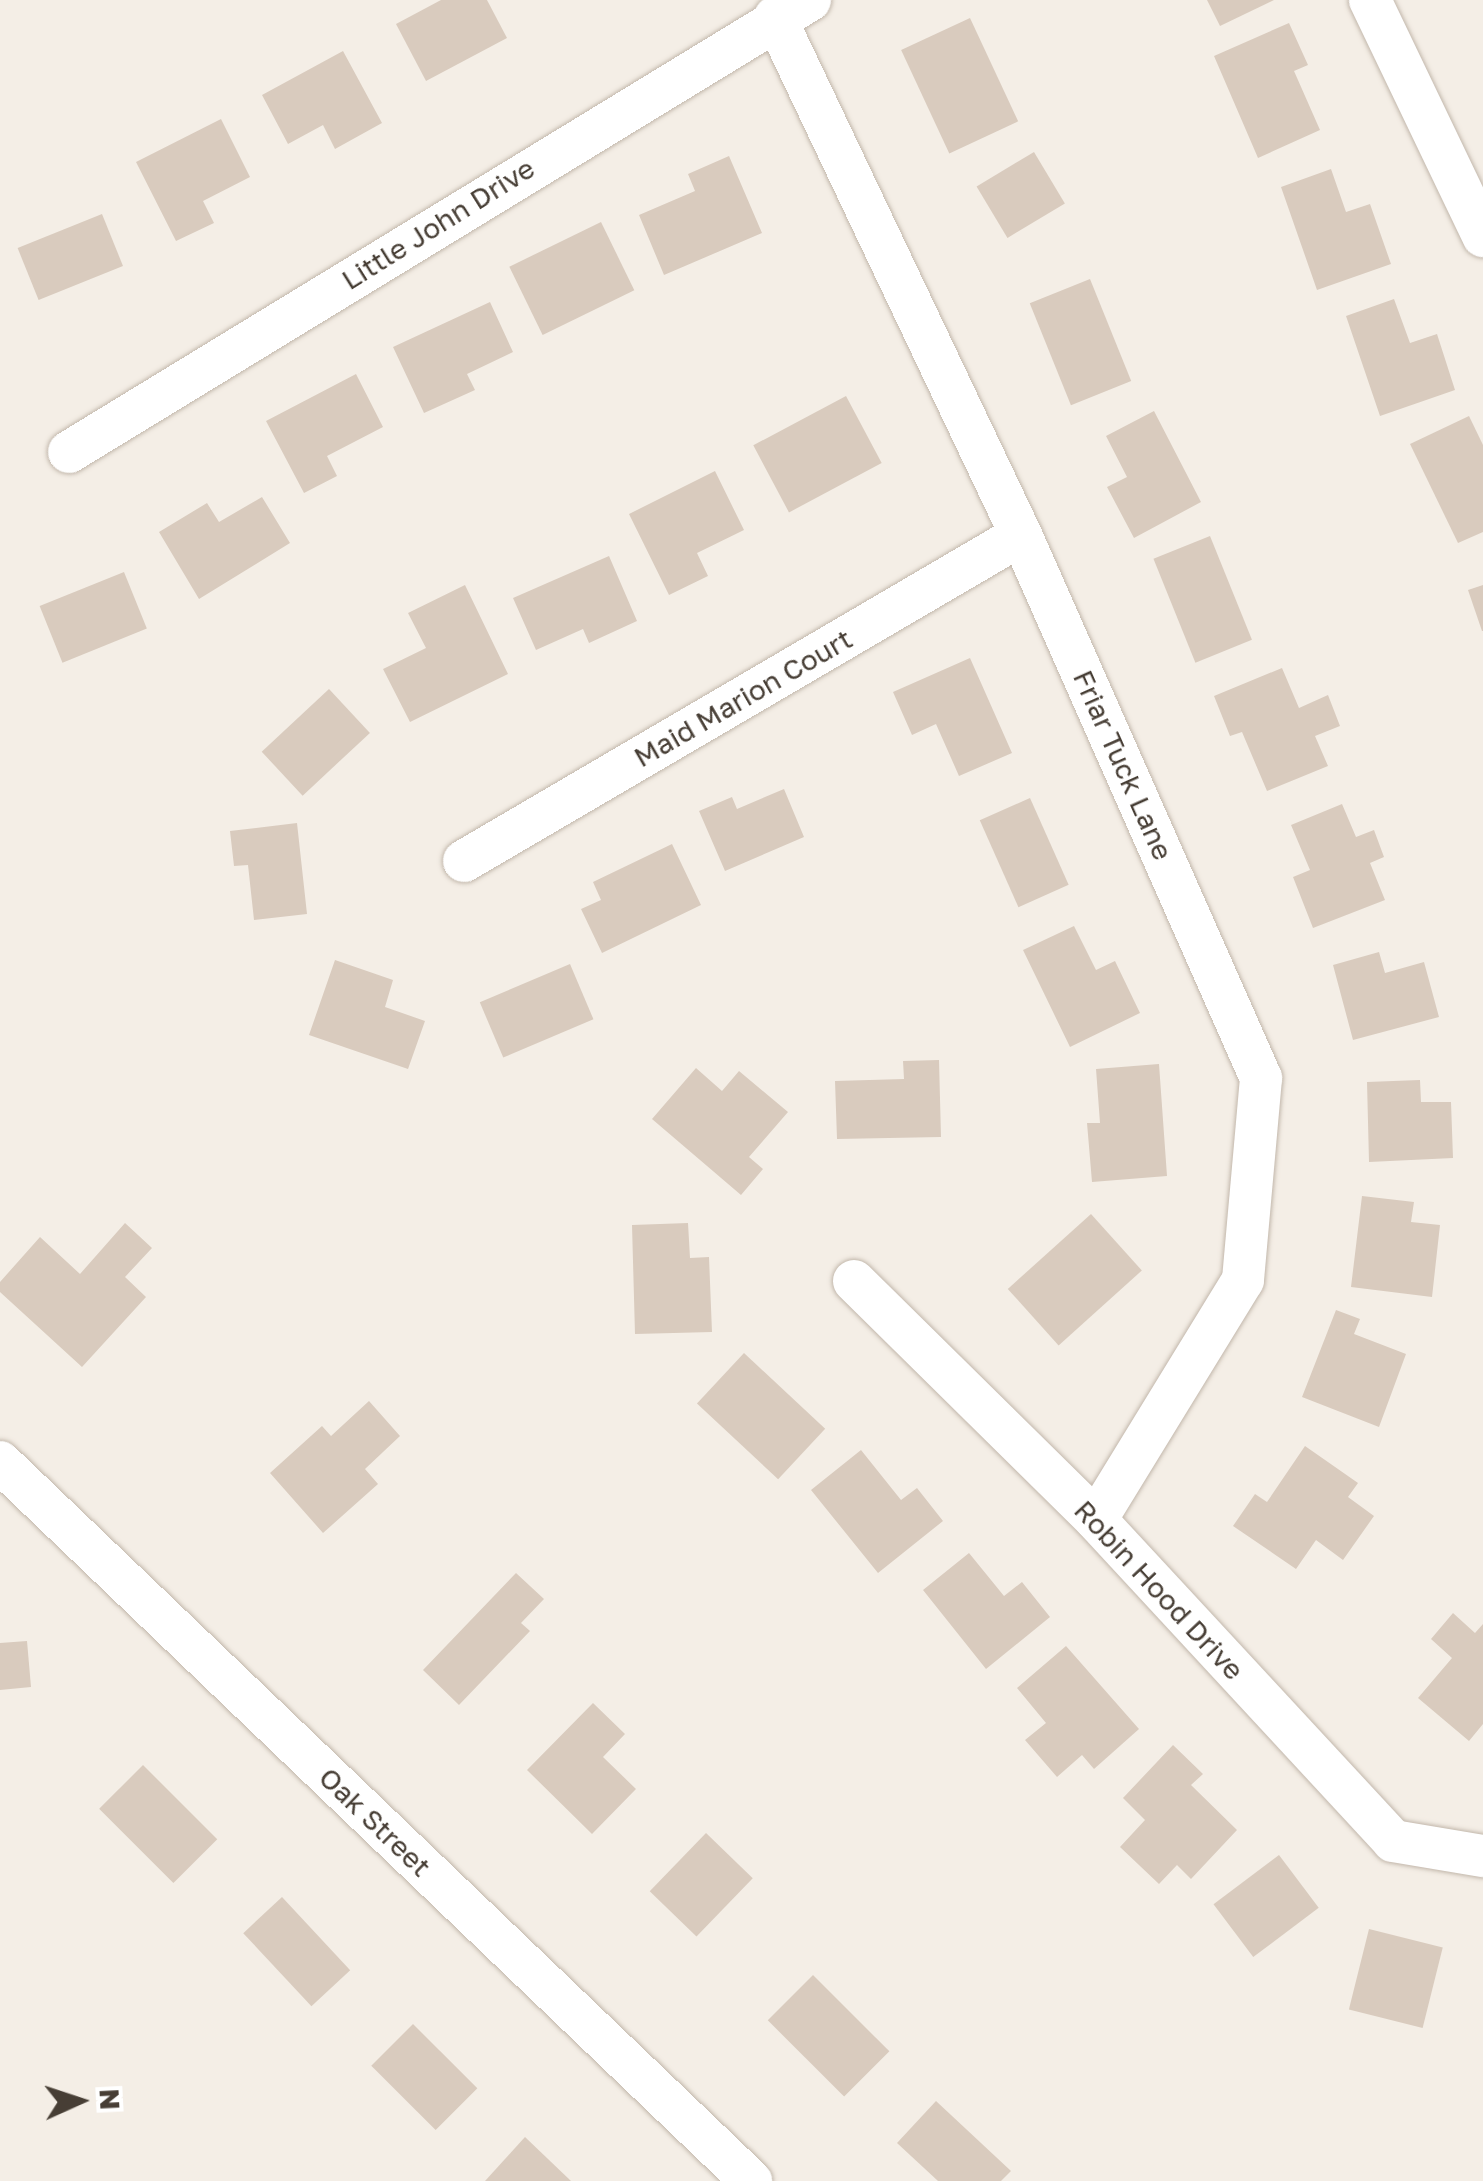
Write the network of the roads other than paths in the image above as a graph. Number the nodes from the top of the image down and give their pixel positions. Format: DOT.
graph roads {
  1 [pos="1370,0"];
  2 [pos="792,8"];
  3 [pos="1483,236"];
  4 [pos="69,452"];
  5 [pos="1021,534"];
  6 [pos="464,861"];
  7 [pos="854,1281"];
  8 [pos="0,1462"];
  9 [pos="1096,1520"];
  10 [pos="1483,1856"];
  11 [pos="751,2181"];
  1 -- 3 [label="street"];
  2 -- 4 [label="street, Little John Drive"];
  2 -- 5 [label="street, Friar Tuck Lane"];
  5 -- 6 [label="street, Maid Marion Court"];
  5 -- 9 [label="street, Friar Tuck Lane"];
  7 -- 9 [label="street, Robin Hood Drive"];
  8 -- 11 [label="street, Oak Street"];
  9 -- 10 [label="street, Robin Hood Drive"];
}
